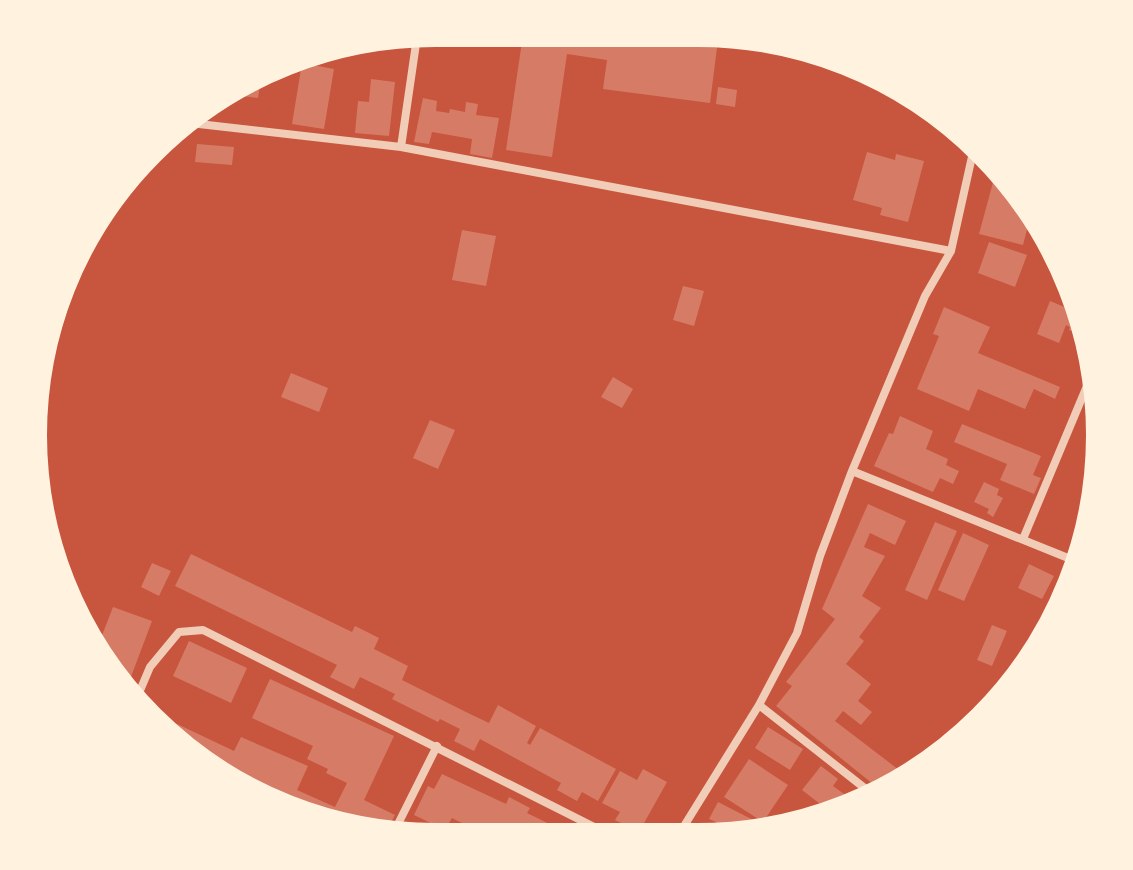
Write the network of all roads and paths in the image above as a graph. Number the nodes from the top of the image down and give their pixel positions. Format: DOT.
graph roads {
  1 [pos="416,43"];
  2 [pos="195,124"];
  3 [pos="401,147"];
  4 [pos="973,154"];
  5 [pos="951,251"];
  6 [pos="1088,384"];
  7 [pos="852,471"];
  8 [pos="1023,539"];
  9 [pos="1071,559"];
  10 [pos="139,693"];
  11 [pos="759,705"];
  12 [pos="437,746"];
  13 [pos="866,790"];
  14 [pos="397,826"];
  15 [pos="597,828"];
  16 [pos="683,828"];
  1 -- 3 [label="street"];
  2 -- 3 [label="street"];
  3 -- 5 [label="street"];
  4 -- 5 [label="street"];
  5 -- 7 [label="street"];
  6 -- 8 [label="street"];
  7 -- 8 [label="street"];
  7 -- 11 [label="street"];
  8 -- 9 [label="street"];
  10 -- 12 [label="street"];
  11 -- 13 [label="street"];
  11 -- 16 [label="street"];
  12 -- 14 [label="street"];
  12 -- 15 [label="street"];
}
